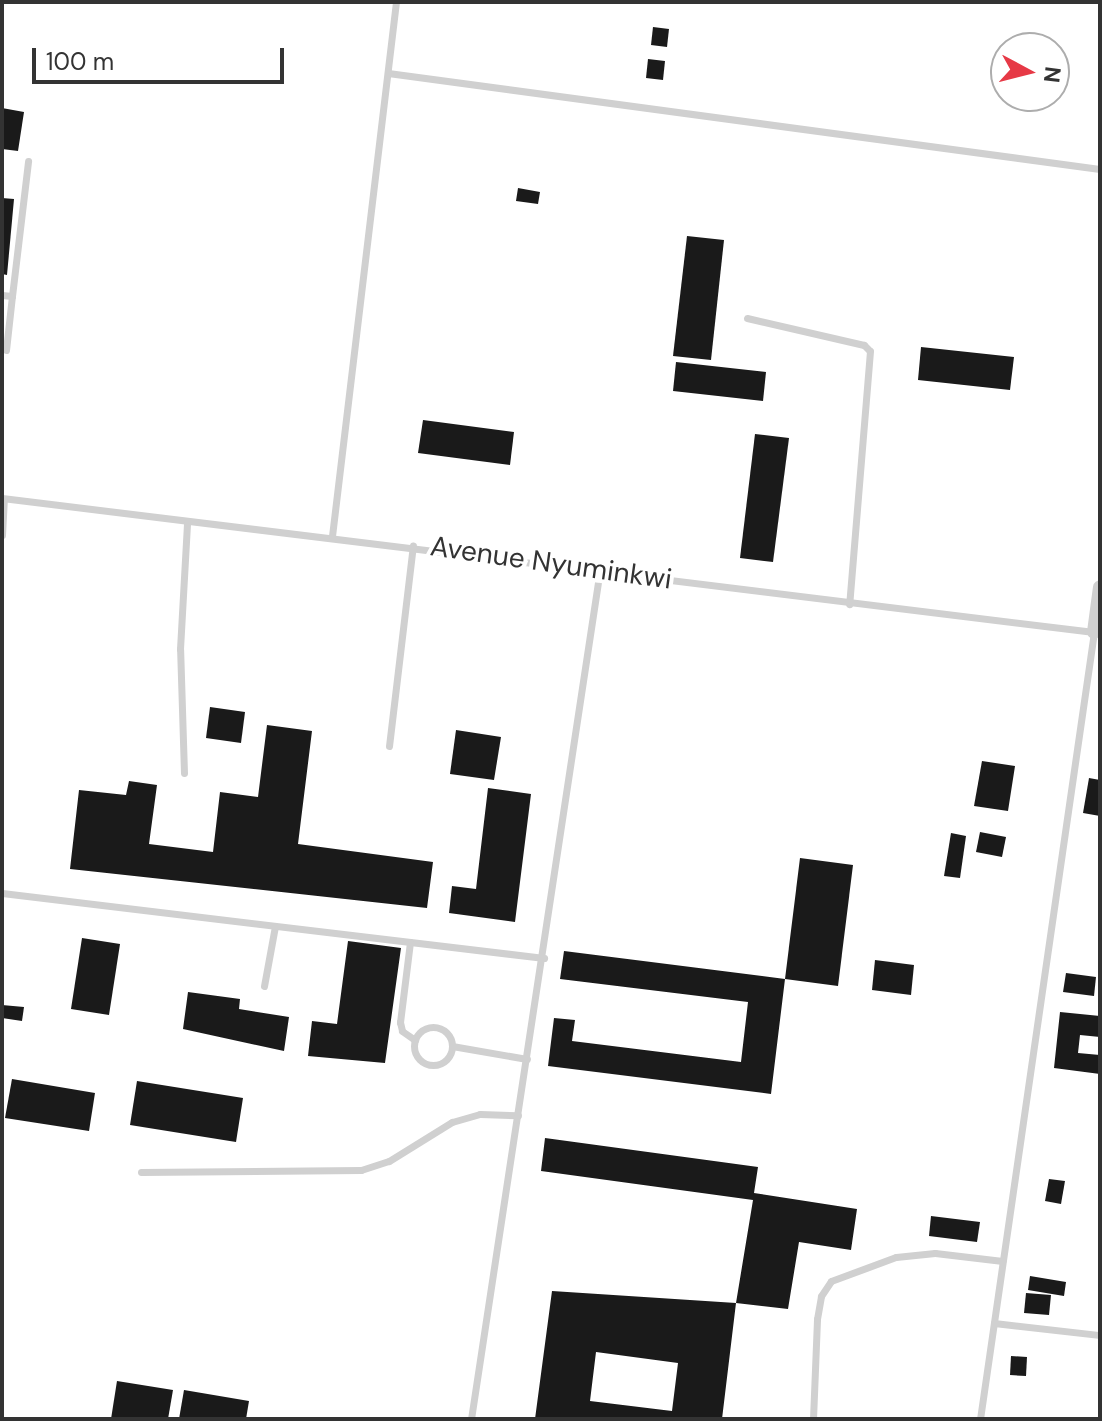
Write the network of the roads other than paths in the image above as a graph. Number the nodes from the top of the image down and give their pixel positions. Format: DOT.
graph roads {
  1 [pos="396,2"];
  2 [pos="388,73"];
  3 [pos="28,161"];
  4 [pos="1100,169"];
  5 [pos="2,295"];
  6 [pos="12,296"];
  7 [pos="747,318"];
  8 [pos="6,350"];
  9 [pos="3,498"];
  10 [pos="187,523"];
  11 [pos="2,535"];
  12 [pos="332,536"];
  13 [pos="413,545"];
  14 [pos="600,569"];
  15 [pos="1100,587"];
  16 [pos="849,604"];
  17 [pos="1097,633"];
  18 [pos="389,746"];
  19 [pos="184,773"];
  20 [pos="2,893"];
  21 [pos="275,926"];
  22 [pos="410,942"];
  23 [pos="544,958"];
  24 [pos="264,986"];
  25 [pos="415,1040"];
  26 [pos="452,1046"];
  27 [pos="527,1059"];
  28 [pos="518,1115"];
  29 [pos="141,1172"];
  30 [pos="1003,1261"];
  31 [pos="994,1323"];
  32 [pos="1100,1335"];
  33 [pos="471,1419"];
  34 [pos="813,1419"];
  35 [pos="980,1419"];
  1 -- 2 [label="lane"];
  2 -- 4 [label="lane"];
  2 -- 12 [label="lane"];
  3 -- 6 [label="lane"];
  5 -- 6 [label="lane"];
  6 -- 8 [label="lane"];
  7 -- 16 [label="lane"];
  9 -- 10 [label="lane, Avenue Nyuminkwi"];
  9 -- 11 [label="lane"];
  10 -- 12 [label="lane, Avenue Nyuminkwi"];
  10 -- 19 [label="lane"];
  12 -- 13 [label="lane, Avenue Nyuminkwi"];
  13 -- 14 [label="lane, Avenue Nyuminkwi"];
  13 -- 18 [label="lane"];
  14 -- 16 [label="lane, Avenue Nyuminkwi"];
  14 -- 23 [label="lane"];
  15 -- 17 [label="street"];
  16 -- 17 [label="lane, Avenue Nyuminkwi"];
  17 -- 30 [label="lane"];
  20 -- 21 [label="lane"];
  21 -- 22 [label="lane"];
  21 -- 24 [label="lane"];
  22 -- 23 [label="lane"];
  22 -- 25 [label="lane"];
  23 -- 27 [label="lane"];
  25 -- 26 [label="lane"];
  25 -- 26 [label="lane"];
  26 -- 27 [label="lane"];
  27 -- 28 [label="lane"];
  28 -- 29 [label="lane"];
  28 -- 33 [label="lane"];
  30 -- 31 [label="lane"];
  30 -- 34 [label="lane"];
  31 -- 32 [label="lane"];
  31 -- 35 [label="lane"];
}
